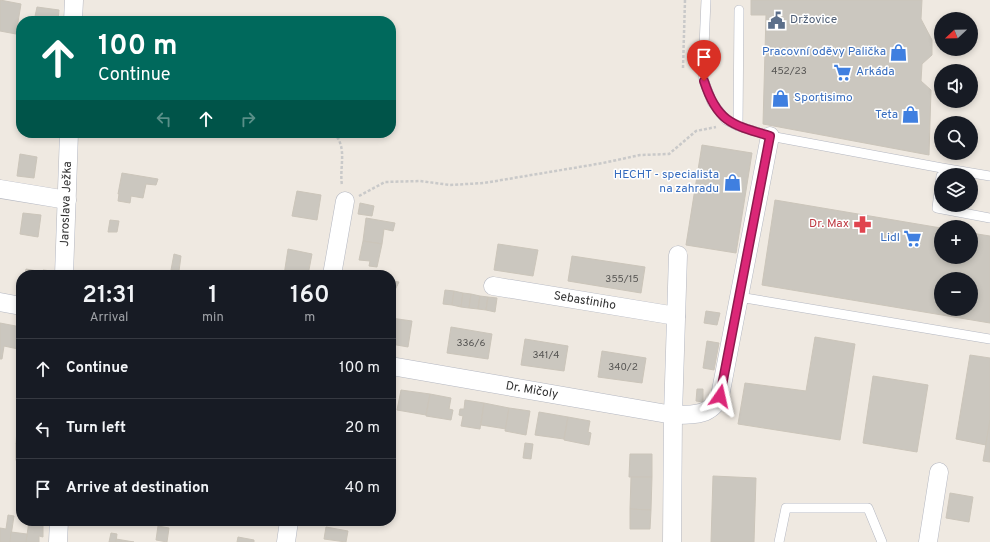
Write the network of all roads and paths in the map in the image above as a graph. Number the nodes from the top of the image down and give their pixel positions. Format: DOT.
graph roads {
  1 [pos="74,0"];
  2 [pos="685,0"];
  3 [pos="706,0"];
  4 [pos="739,10"];
  5 [pos="73,16"];
  6 [pos="683,68"];
  7 [pos="735,125"];
  8 [pos="770,136"];
  9 [pos="69,138"];
  10 [pos="338,138"];
  11 [pos="934,171"];
  12 [pos="978,175"];
  13 [pos="990,176"];
  14 [pos="0,189"];
  15 [pos="67,200"];
  16 [pos="344,203"];
  17 [pos="958,212"];
  18 [pos="990,218"];
  19 [pos="678,255"];
  20 [pos="64,270"];
  21 [pos="333,270"];
  22 [pos="493,286"];
  23 [pos="739,297"];
  24 [pos="0,302"];
  25 [pos="16,305"];
  26 [pos="676,316"];
  27 [pos="990,339"];
  28 [pos="396,367"];
  29 [pos="673,415"];
  30 [pos="939,472"];
  31 [pos="59,526"];
  32 [pos="288,526"];
  33 [pos="58,542"];
  34 [pos="286,542"];
  35 [pos="672,542"];
  36 [pos="779,542"];
  37 [pos="882,542"];
  38 [pos="928,542"];
  1 -- 5 [label="street"];
  2 -- 6 [label="path"];
  3 -- 7 [label="lane"];
  4 -- 7 [label="lane"];
  7 -- 8 [label="lane"];
  7 -- 16 [label="path"];
  8 -- 11 [label="lane"];
  8 -- 23 [label="street"];
  9 -- 15 [label="street, Jaroslava Ježka"];
  10 -- 16 [label="path"];
  12 -- 13 [label="lane"];
  14 -- 15 [label="street"];
  15 -- 20 [label="street, Jaroslava Ježka"];
  16 -- 21 [label="street"];
  17 -- 18 [label="lane"];
  19 -- 26 [label="street"];
  22 -- 26 [label="street, Sebastiniho"];
  23 -- 27 [label="lane"];
  23 -- 29 [label="street"];
  24 -- 25 [label="street"];
  26 -- 29 [label="street"];
  28 -- 29 [label="street, Dr. Mičoly"];
  29 -- 35 [label="street"];
  30 -- 38 [label="street"];
  31 -- 33 [label="street"];
  32 -- 34 [label="street"];
  36 -- 37 [label="lane"];
}
